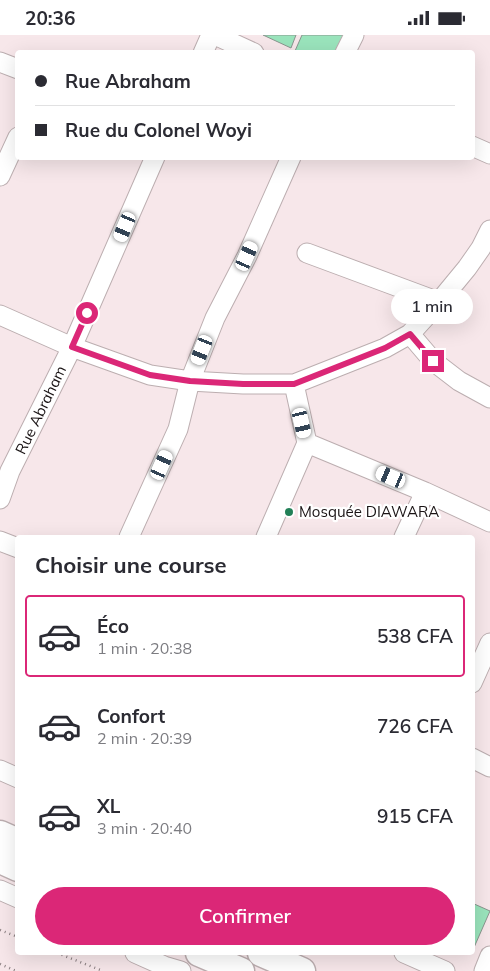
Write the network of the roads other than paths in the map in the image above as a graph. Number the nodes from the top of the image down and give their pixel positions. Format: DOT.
graph roads {
  1 [pos="211,35"];
  2 [pos="216,35"];
  3 [pos="354,35"];
  4 [pos="204,50"];
  5 [pos="248,50"];
  6 [pos="346,50"];
  7 [pos="0,62"];
  8 [pos="15,68"];
  9 [pos="15,144"];
  10 [pos="475,147"];
  11 [pos="490,154"];
  12 [pos="154,160"];
  13 [pos="290,160"];
  14 [pos="0,176"];
  15 [pos="490,230"];
  16 [pos="307,253"];
  17 [pos="439,302"];
  18 [pos="0,315"];
  19 [pos="410,334"];
  20 [pos="72,347"];
  21 [pos="190,381"];
  22 [pos="294,384"];
  23 [pos="490,398"];
  24 [pos="307,443"];
  25 [pos="5,469"];
  26 [pos="425,491"];
  27 [pos="0,499"];
  28 [pos="490,522"];
  29 [pos="130,535"];
  30 [pos="267,535"];
  31 [pos="405,535"];
  32 [pos="0,541"];
  33 [pos="15,547"];
  34 [pos="490,643"];
  35 [pos="475,676"];
  36 [pos="475,760"];
  37 [pos="490,767"];
  38 [pos="0,770"];
  39 [pos="15,777"];
  40 [pos="0,833"];
  41 [pos="15,840"];
  42 [pos="0,860"];
  43 [pos="15,867"];
  44 [pos="0,890"];
  45 [pos="15,897"];
  46 [pos="139,955"];
  47 [pos="204,955"];
  48 [pos="266,955"];
  49 [pos="409,955"];
  50 [pos="490,956"];
  51 [pos="180,971"];
  52 [pos="241,971"];
  53 [pos="302,971"];
  54 [pos="445,971"];
  55 [pos="484,971"];
  1 -- 4 [label="street"];
  2 -- 5 [label="street"];
  3 -- 6 [label="street"];
  7 -- 8 [label="street"];
  9 -- 14 [label="street"];
  10 -- 11 [label="street"];
  12 -- 20 [label="street, Rue Abraham"];
  13 -- 21 [label="street"];
  15 -- 17 [label="street"];
  16 -- 17 [label="street"];
  17 -- 19 [label="street"];
  18 -- 20 [label="street"];
  19 -- 22 [label="street"];
  19 -- 23 [label="street"];
  20 -- 21 [label="street"];
  20 -- 25 [label="street, Rue Abraham"];
  21 -- 22 [label="street"];
  21 -- 29 [label="street"];
  22 -- 24 [label="street"];
  24 -- 26 [label="street"];
  24 -- 30 [label="street"];
  25 -- 27 [label="street, Rue Abraham"];
  26 -- 28 [label="street"];
  26 -- 31 [label="street"];
  32 -- 33 [label="street"];
  34 -- 35 [label="street"];
  36 -- 37 [label="street"];
  38 -- 39 [label="street"];
  40 -- 41 [label="highway"];
  42 -- 43 [label="highway"];
  44 -- 45 [label="street"];
  46 -- 51 [label="street"];
  47 -- 52 [label="highway"];
  48 -- 53 [label="highway"];
  49 -- 54 [label="street"];
  50 -- 55 [label="street"];
}
